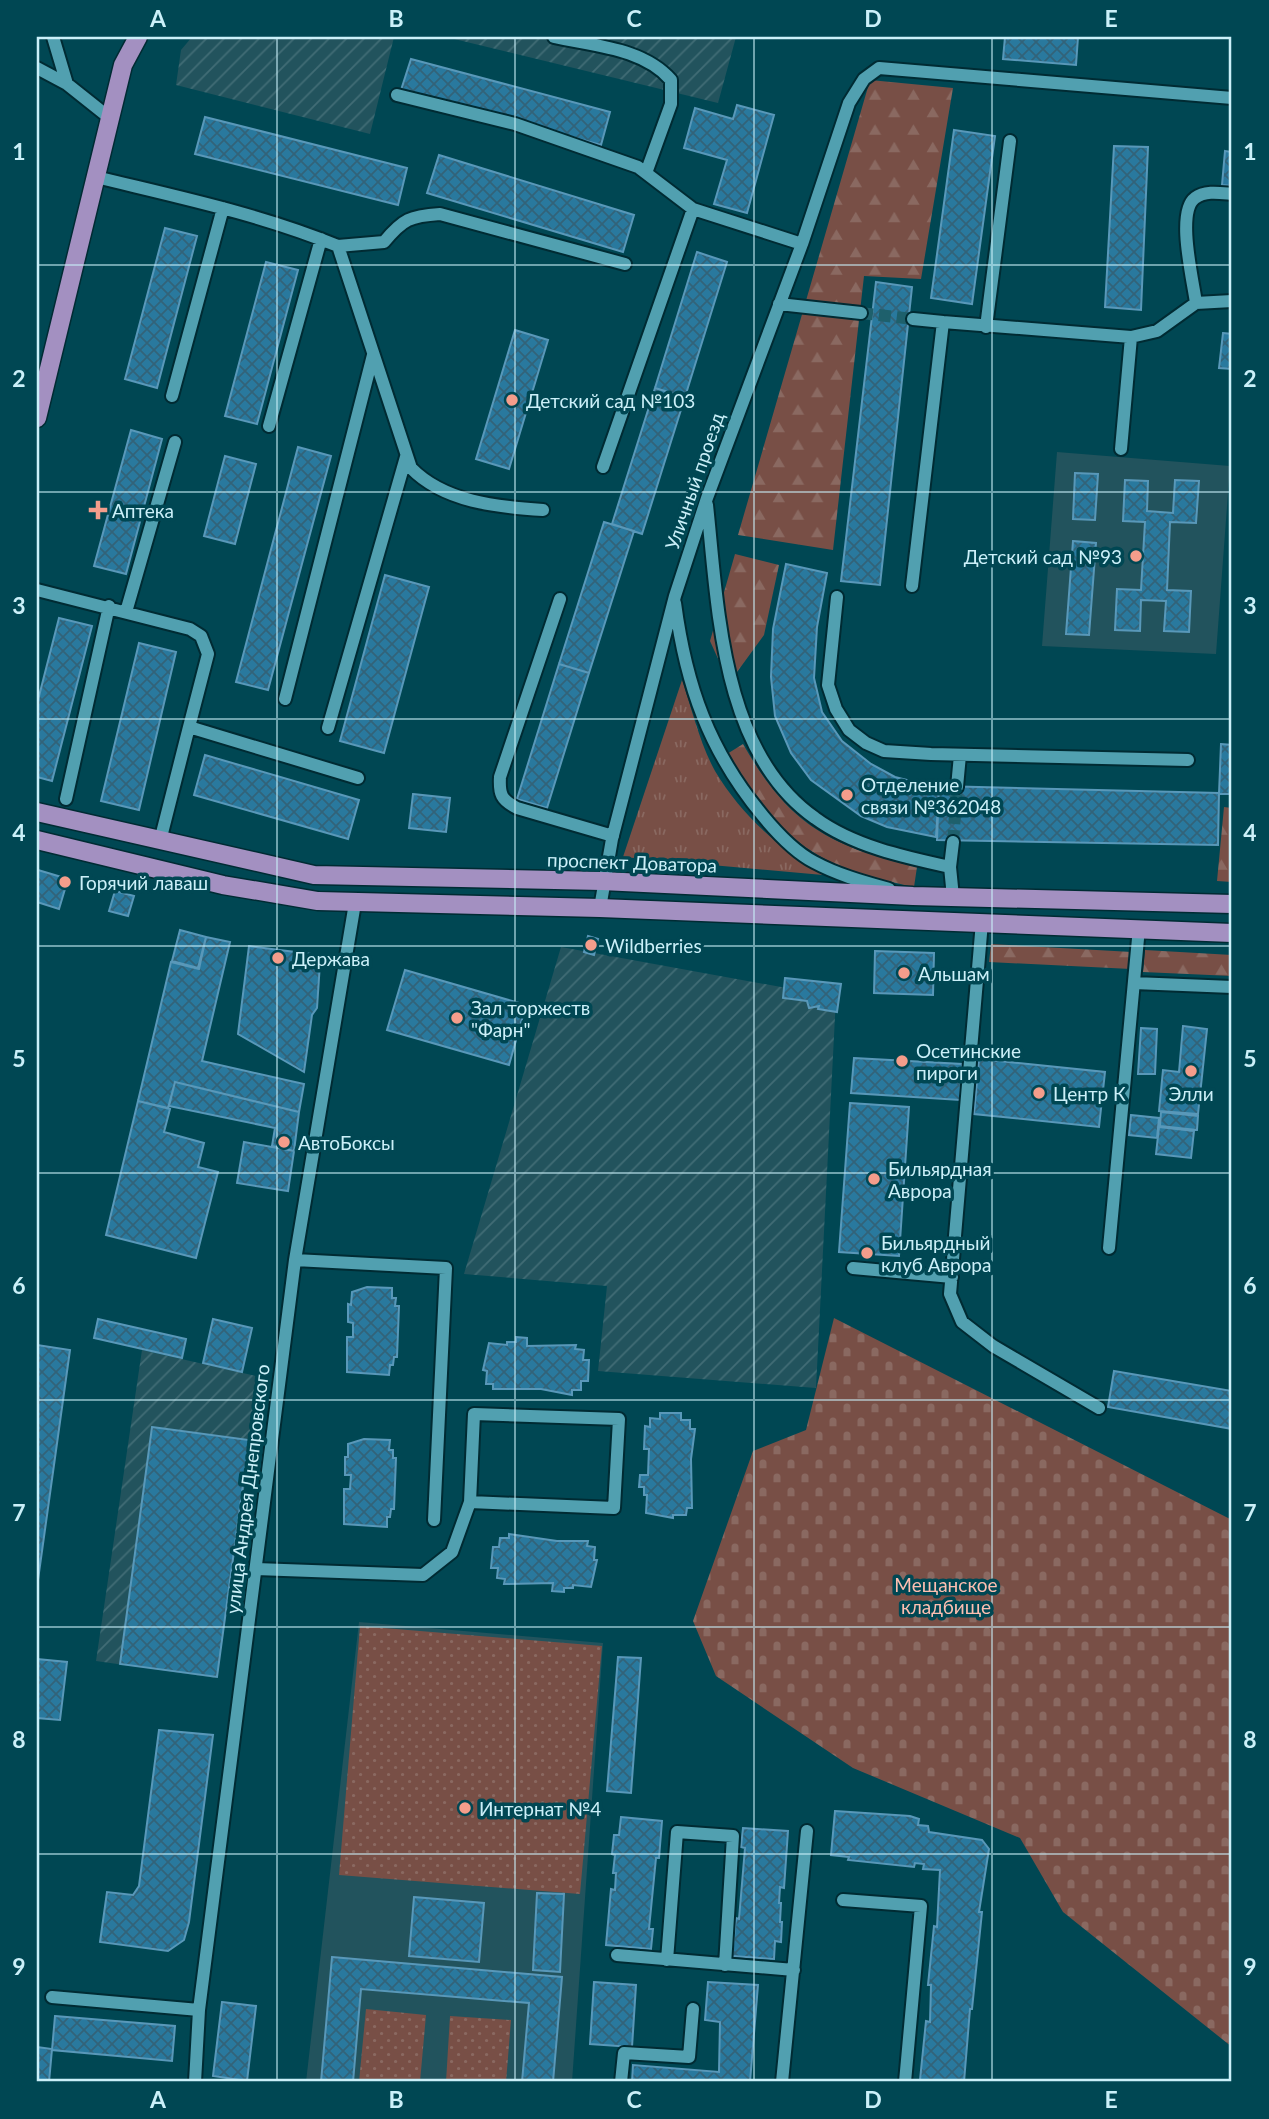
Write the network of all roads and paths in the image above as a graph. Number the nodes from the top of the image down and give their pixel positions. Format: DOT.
graph roads {
  1 [pos="53,37"];
  2 [pos="138,37"];
  3 [pos="554,37"];
  4 [pos="37,68"];
  5 [pos="67,84"];
  6 [pos="397,95"];
  7 [pos="1232,98"];
  8 [pos="111,119"];
  9 [pos="1010,141"];
  10 [pos="646,173"];
  11 [pos="96,177"];
  12 [pos="1232,194"];
  13 [pos="223,208"];
  14 [pos="693,209"];
  15 [pos="321,239"];
  16 [pos="803,244"];
  17 [pos="338,246"];
  18 [pos="625,264"];
  19 [pos="1232,301"];
  20 [pos="1196,303"];
  21 [pos="779,304"];
  22 [pos="861,313"];
  23 [pos="913,319"];
  24 [pos="943,322"];
  25 [pos="986,327"];
  26 [pos="1131,337"];
  27 [pos="373,355"];
  28 [pos="42,380"];
  29 [pos="172,396"];
  30 [pos="37,418"];
  31 [pos="269,426"];
  32 [pos="175,442"];
  33 [pos="1121,449"];
  34 [pos="406,457"];
  35 [pos="603,467"];
  36 [pos="707,498"];
  37 [pos="543,510"];
  38 [pos="912,586"];
  39 [pos="37,590"];
  40 [pos="675,596"];
  41 [pos="837,597"];
  42 [pos="560,599"];
  43 [pos="109,606"];
  44 [pos="126,612"];
  45 [pos="285,699"];
  46 [pos="189,727"];
  47 [pos="328,728"];
  48 [pos="960,755"];
  49 [pos="1188,760"];
  50 [pos="358,778"];
  51 [pos="957,787"];
  52 [pos="66,799"];
  53 [pos="37,812"];
  54 [pos="613,836"];
  55 [pos="37,840"];
  56 [pos="160,842"];
  57 [pos="953,842"];
  58 [pos="950,867"];
  59 [pos="603,881"];
  60 [pos="913,896"];
  61 [pos="953,897"];
  62 [pos="355,903"];
  63 [pos="1232,904"];
  64 [pos="600,908"];
  65 [pos="982,922"];
  66 [pos="1139,928"];
  67 [pos="1232,933"];
  68 [pos="1134,983"];
  69 [pos="1232,987"];
  70 [pos="1108,1248"];
  71 [pos="295,1261"];
  72 [pos="853,1268"];
  73 [pos="952,1277"];
  74 [pos="1099,1408"];
  75 [pos="470,1502"];
  76 [pos="434,1520"];
  77 [pos="256,1569"];
  78 [pos="807,1831"];
  79 [pos="843,1900"];
  80 [pos="617,1955"];
  81 [pos="667,1960"];
  82 [pos="725,1965"];
  83 [pos="794,1970"];
  84 [pos="52,1997"];
  85 [pos="693,2009"];
  86 [pos="199,2010"];
  87 [pos="195,2082"];
  88 [pos="621,2082"];
  89 [pos="782,2082"];
  90 [pos="905,2082"];
  1 -- 5 [label="street"];
  2 -- 8 [label="main road"];
  3 -- 10 [label="street"];
  4 -- 5 [label="street"];
  5 -- 8 [label="street"];
  6 -- 10 [label="street"];
  7 -- 16 [label="street, Уличный проезд"];
  8 -- 11 [label="main road"];
  9 -- 25 [label="street"];
  10 -- 14 [label="street"];
  11 -- 13 [label="street"];
  11 -- 28 [label="main road"];
  12 -- 20 [label="street"];
  13 -- 15 [label="street"];
  13 -- 29 [label="street"];
  14 -- 16 [label="street"];
  14 -- 35 [label="street"];
  15 -- 17 [label="street"];
  15 -- 31 [label="street"];
  16 -- 21 [label="street, Уличный проезд"];
  17 -- 18 [label="street"];
  17 -- 27 [label="street"];
  19 -- 20 [label="street"];
  20 -- 26 [label="street"];
  21 -- 22 [label="street"];
  21 -- 36 [label="street, Уличный проезд"];
  23 -- 24 [label="street"];
  24 -- 25 [label="street"];
  24 -- 38 [label="street"];
  25 -- 26 [label="street"];
  26 -- 33 [label="street"];
  27 -- 34 [label="street"];
  27 -- 45 [label="street"];
  28 -- 30 [label="main road"];
  32 -- 44 [label="street"];
  34 -- 37 [label="street"];
  34 -- 47 [label="street"];
  36 -- 40 [label="street, Уличный проезд"];
  36 -- 58 [label="street"];
  39 -- 43 [label="street"];
  40 -- 54 [label="street, Уличный проезд"];
  40 -- 60 [label="street"];
  41 -- 48 [label="street"];
  42 -- 54 [label="street"];
  43 -- 44 [label="street"];
  43 -- 52 [label="street"];
  44 -- 46 [label="street"];
  46 -- 50 [label="street"];
  46 -- 56 [label="street"];
  48 -- 49 [label="street"];
  48 -- 51 [label="street"];
  53 -- 56 [label="main road, проспект Доватора"];
  54 -- 59 [label="street, Уличный проезд"];
  55 -- 62 [label="main road"];
  56 -- 59 [label="main road, проспект Доватора"];
  57 -- 58 [label="street"];
  58 -- 61 [label="street"];
  59 -- 60 [label="main road, проспект Доватора"];
  59 -- 64 [label="street, Уличный проезд"];
  60 -- 61 [label="main road, проспект Доватора"];
  61 -- 63 [label="main road, проспект Доватора"];
  62 -- 64 [label="main road"];
  62 -- 71 [label="street, улица Андрея Днепровского"];
  64 -- 65 [label="main road"];
  65 -- 66 [label="main road"];
  65 -- 73 [label="street"];
  66 -- 67 [label="main road"];
  66 -- 68 [label="street"];
  68 -- 69 [label="street"];
  68 -- 70 [label="street"];
  71 -- 76 [label="street"];
  71 -- 77 [label="street, улица Андрея Днепровского"];
  72 -- 73 [label="street"];
  73 -- 74 [label="street"];
  75 -- 75 [label="street"];
  75 -- 77 [label="street"];
  77 -- 86 [label="street, улица Андрея Днепровского"];
  78 -- 83 [label="street"];
  79 -- 90 [label="street"];
  80 -- 81 [label="street"];
  81 -- 82 [label="street"];
  81 -- 82 [label="street"];
  82 -- 83 [label="street"];
  83 -- 89 [label="street"];
  84 -- 86 [label="street"];
  85 -- 88 [label="street"];
  86 -- 87 [label="street, улица Андрея Днепровского"];
}
